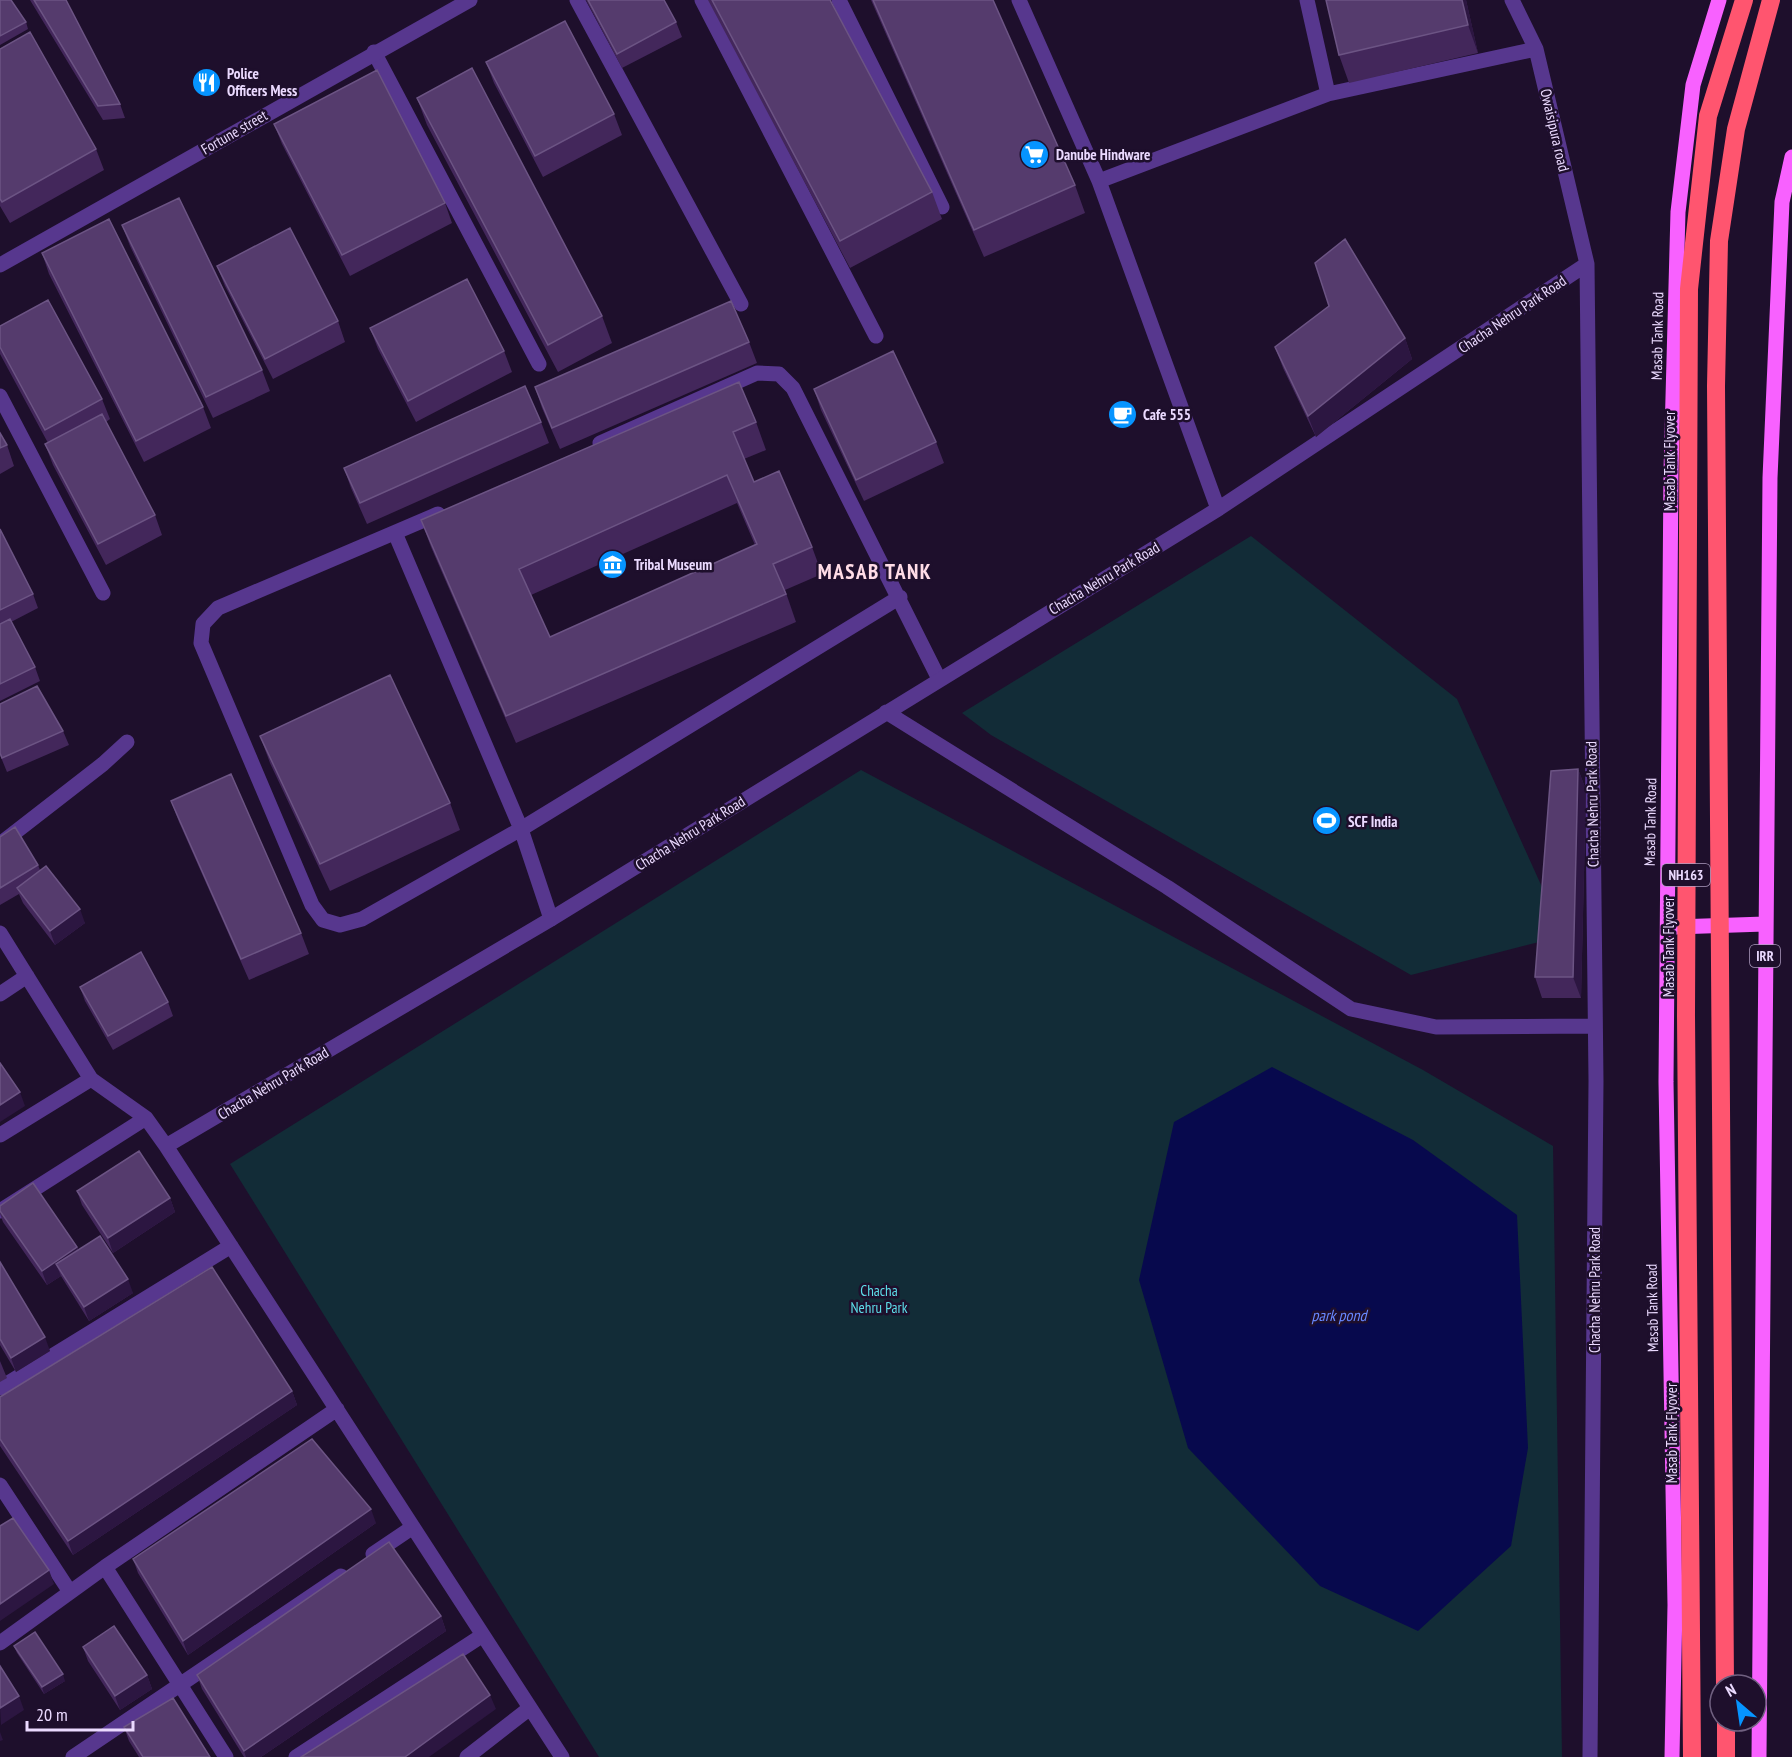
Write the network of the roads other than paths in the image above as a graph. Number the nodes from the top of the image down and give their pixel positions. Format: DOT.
graph roads {
  1 [pos="470,0"];
  2 [pos="577,0"];
  3 [pos="702,0"];
  4 [pos="839,0"];
  5 [pos="1019,0"];
  6 [pos="1307,0"];
  7 [pos="1512,0"];
  8 [pos="1719,0"];
  9 [pos="1744,0"];
  10 [pos="1771,0"];
  11 [pos="1536,49"];
  12 [pos="374,52"];
  13 [pos="1328,94"];
  14 [pos="1792,157"];
  15 [pos="1099,181"];
  16 [pos="942,207"];
  17 [pos="1587,264"];
  18 [pos="0,265"];
  19 [pos="741,304"];
  20 [pos="876,336"];
  21 [pos="539,364"];
  22 [pos="0,396"];
  23 [pos="582,451"];
  24 [pos="450,509"];
  25 [pos="1218,509"];
  26 [pos="395,533"];
  27 [pos="103,593"];
  28 [pos="900,597"];
  29 [pos="939,680"];
  30 [pos="886,712"];
  31 [pos="127,742"];
  32 [pos="521,829"];
  33 [pos="0,844"];
  34 [pos="550,919"];
  35 [pos="1765,924"];
  36 [pos="1667,928"];
  37 [pos="0,933"];
  38 [pos="27,976"];
  39 [pos="0,994"];
  40 [pos="1595,1026"];
  41 [pos="91,1079"];
  42 [pos="146,1118"];
  43 [pos="0,1135"];
  44 [pos="166,1146"];
  45 [pos="0,1211"];
  46 [pos="231,1246"];
  47 [pos="0,1388"];
  48 [pos="337,1409"];
  49 [pos="0,1485"];
  50 [pos="413,1527"];
  51 [pos="105,1567"];
  52 [pos="70,1592"];
  53 [pos="483,1635"];
  54 [pos="0,1643"];
  55 [pos="1725,1673"];
  56 [pos="181,1683"];
  57 [pos="530,1708"];
  58 [pos="1726,1733"];
  59 [pos="72,1757"];
  60 [pos="226,1757"];
  61 [pos="296,1757"];
  62 [pos="467,1757"];
  63 [pos="562,1757"];
  64 [pos="1590,1757"];
  65 [pos="1672,1757"];
  66 [pos="1692,1757"];
  67 [pos="1726,1757"];
  68 [pos="1759,1757"];
  1 -- 12 [label="street, Fortune street"];
  2 -- 19 [label="street"];
  3 -- 20 [label="street"];
  4 -- 16 [label="street"];
  5 -- 15 [label="street"];
  6 -- 13 [label="street"];
  7 -- 11 [label="street, Owaisipura road"];
  8 -- 36 [label="main road, Masab Tank Road"];
  9 -- 66 [label="highway, Masab Tank Flyover / NH163, bridge"];
  10 -- 55 [label="highway, NH163, bridge"];
  11 -- 13 [label="street"];
  11 -- 17 [label="street, Owaisipura road"];
  12 -- 18 [label="street, Fortune street"];
  12 -- 21 [label="street"];
  13 -- 15 [label="street"];
  14 -- 35 [label="main road, IRR"];
  15 -- 25 [label="street"];
  17 -- 25 [label="street, Chacha Nehru Park Road"];
  17 -- 40 [label="street, Chacha Nehru Park Road"];
  22 -- 27 [label="street"];
  23 -- 28 [label="street"];
  24 -- 26 [label="street"];
  25 -- 29 [label="street, Chacha Nehru Park Road"];
  26 -- 32 [label="street"];
  26 -- 32 [label="street"];
  28 -- 29 [label="street"];
  28 -- 32 [label="street"];
  29 -- 30 [label="street, Chacha Nehru Park Road"];
  30 -- 34 [label="street, Chacha Nehru Park Road"];
  30 -- 40 [label="street"];
  31 -- 33 [label="street"];
  32 -- 34 [label="street"];
  34 -- 44 [label="street, Chacha Nehru Park Road"];
  35 -- 36 [label="main road"];
  35 -- 68 [label="main road, IRR"];
  36 -- 65 [label="main road, Masab Tank Road"];
  37 -- 38 [label="street"];
  38 -- 39 [label="street"];
  38 -- 41 [label="street"];
  40 -- 64 [label="street, Chacha Nehru Park Road"];
  41 -- 42 [label="street"];
  41 -- 43 [label="street"];
  42 -- 44 [label="street"];
  42 -- 45 [label="street"];
  44 -- 46 [label="street"];
  46 -- 47 [label="street"];
  46 -- 48 [label="street"];
  48 -- 50 [label="street"];
  48 -- 51 [label="street"];
  49 -- 52 [label="street"];
  50 -- 53 [label="street"];
  50 -- 56 [label="street"];
  51 -- 52 [label="street"];
  51 -- 56 [label="street"];
  52 -- 54 [label="street"];
  53 -- 57 [label="street"];
  53 -- 61 [label="street"];
  56 -- 59 [label="street"];
  56 -- 60 [label="street"];
  57 -- 62 [label="street"];
  57 -- 63 [label="street"];
  58 -- 67 [label="highway"];
}
